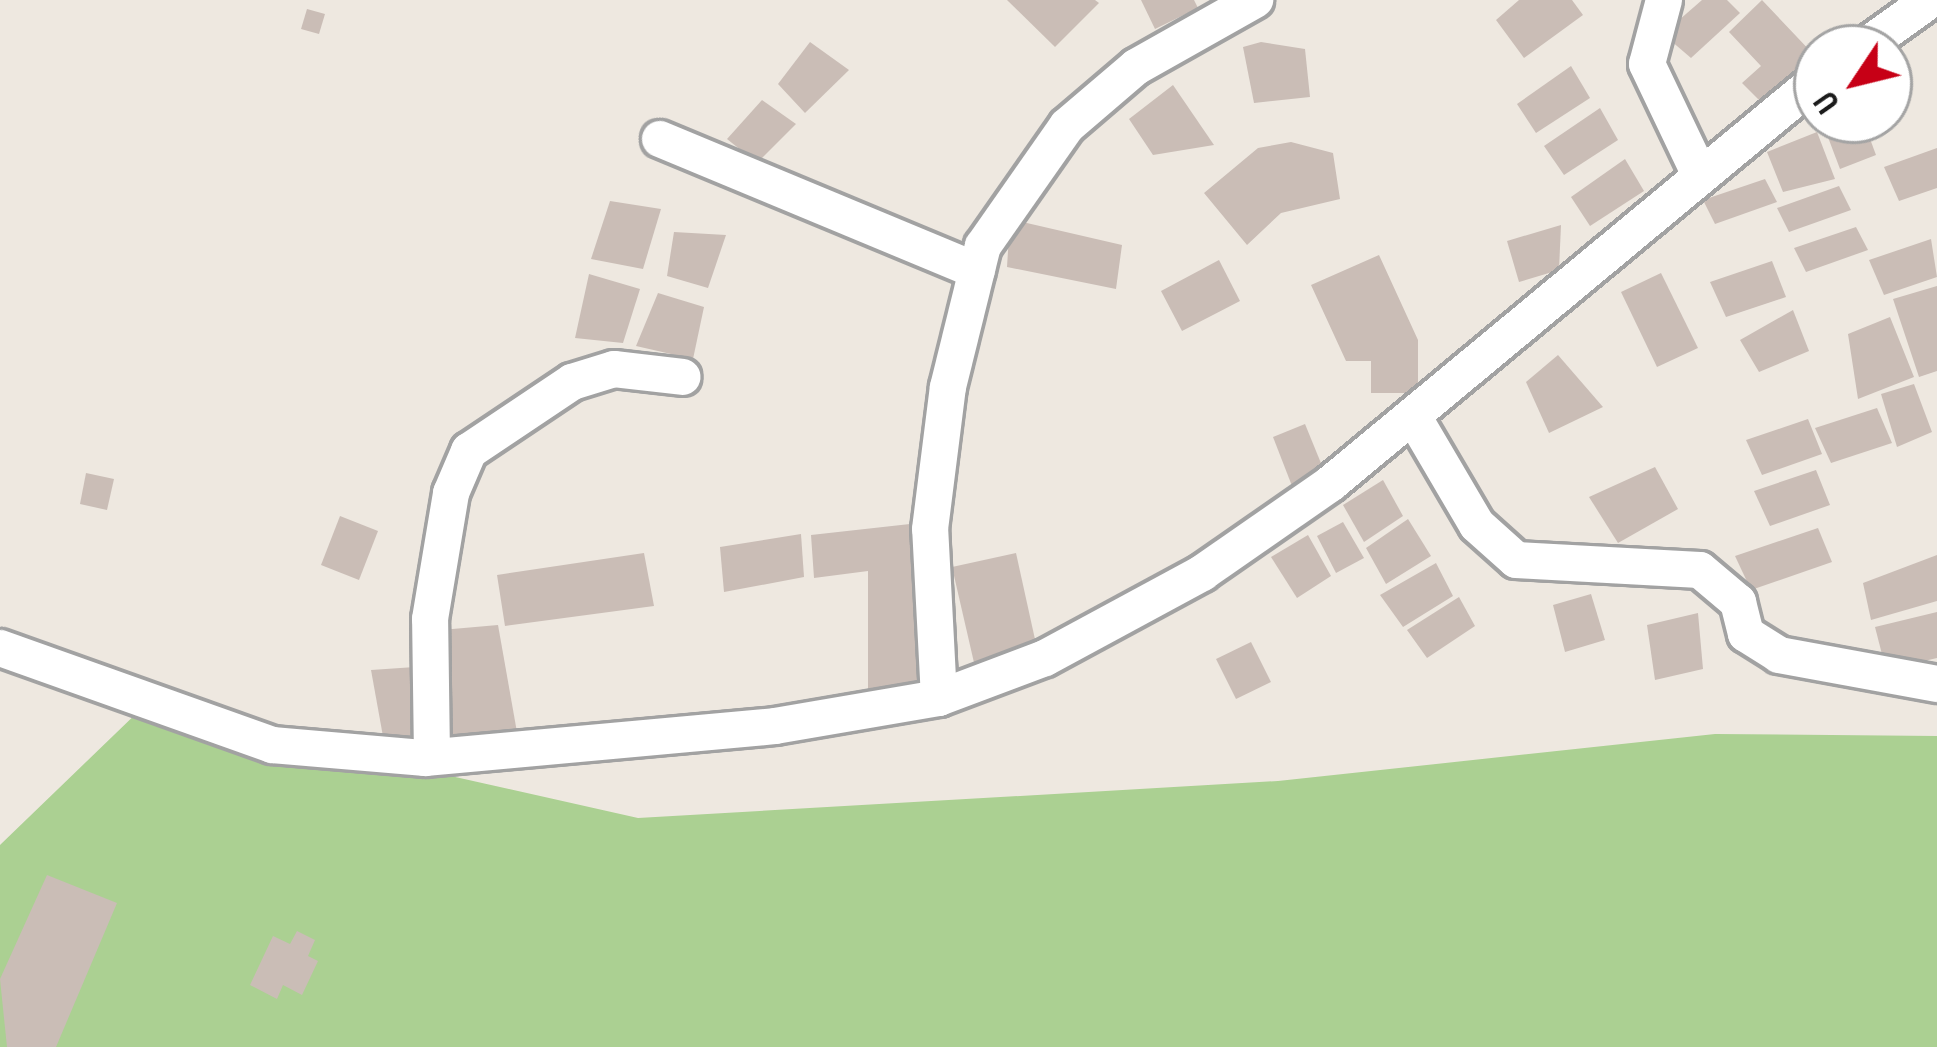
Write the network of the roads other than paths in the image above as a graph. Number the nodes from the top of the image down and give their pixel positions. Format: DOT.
graph roads {
  1 [pos="1255,0"];
  2 [pos="1664,0"];
  3 [pos="1930,0"];
  4 [pos="1896,24"];
  5 [pos="1793,99"];
  6 [pos="660,139"];
  7 [pos="1700,175"];
  8 [pos="977,271"];
  9 [pos="683,377"];
  10 [pos="1414,416"];
  11 [pos="0,648"];
  12 [pos="1937,684"];
  13 [pos="939,698"];
  14 [pos="432,756"];
  1 -- 8 [label="street"];
  2 -- 7 [label="street"];
  3 -- 4 [label="street"];
  5 -- 7 [label="street"];
  6 -- 8 [label="street"];
  7 -- 10 [label="street"];
  8 -- 13 [label="street"];
  9 -- 14 [label="street"];
  10 -- 12 [label="street"];
  10 -- 13 [label="street"];
  11 -- 14 [label="street"];
  13 -- 14 [label="street"];
}
